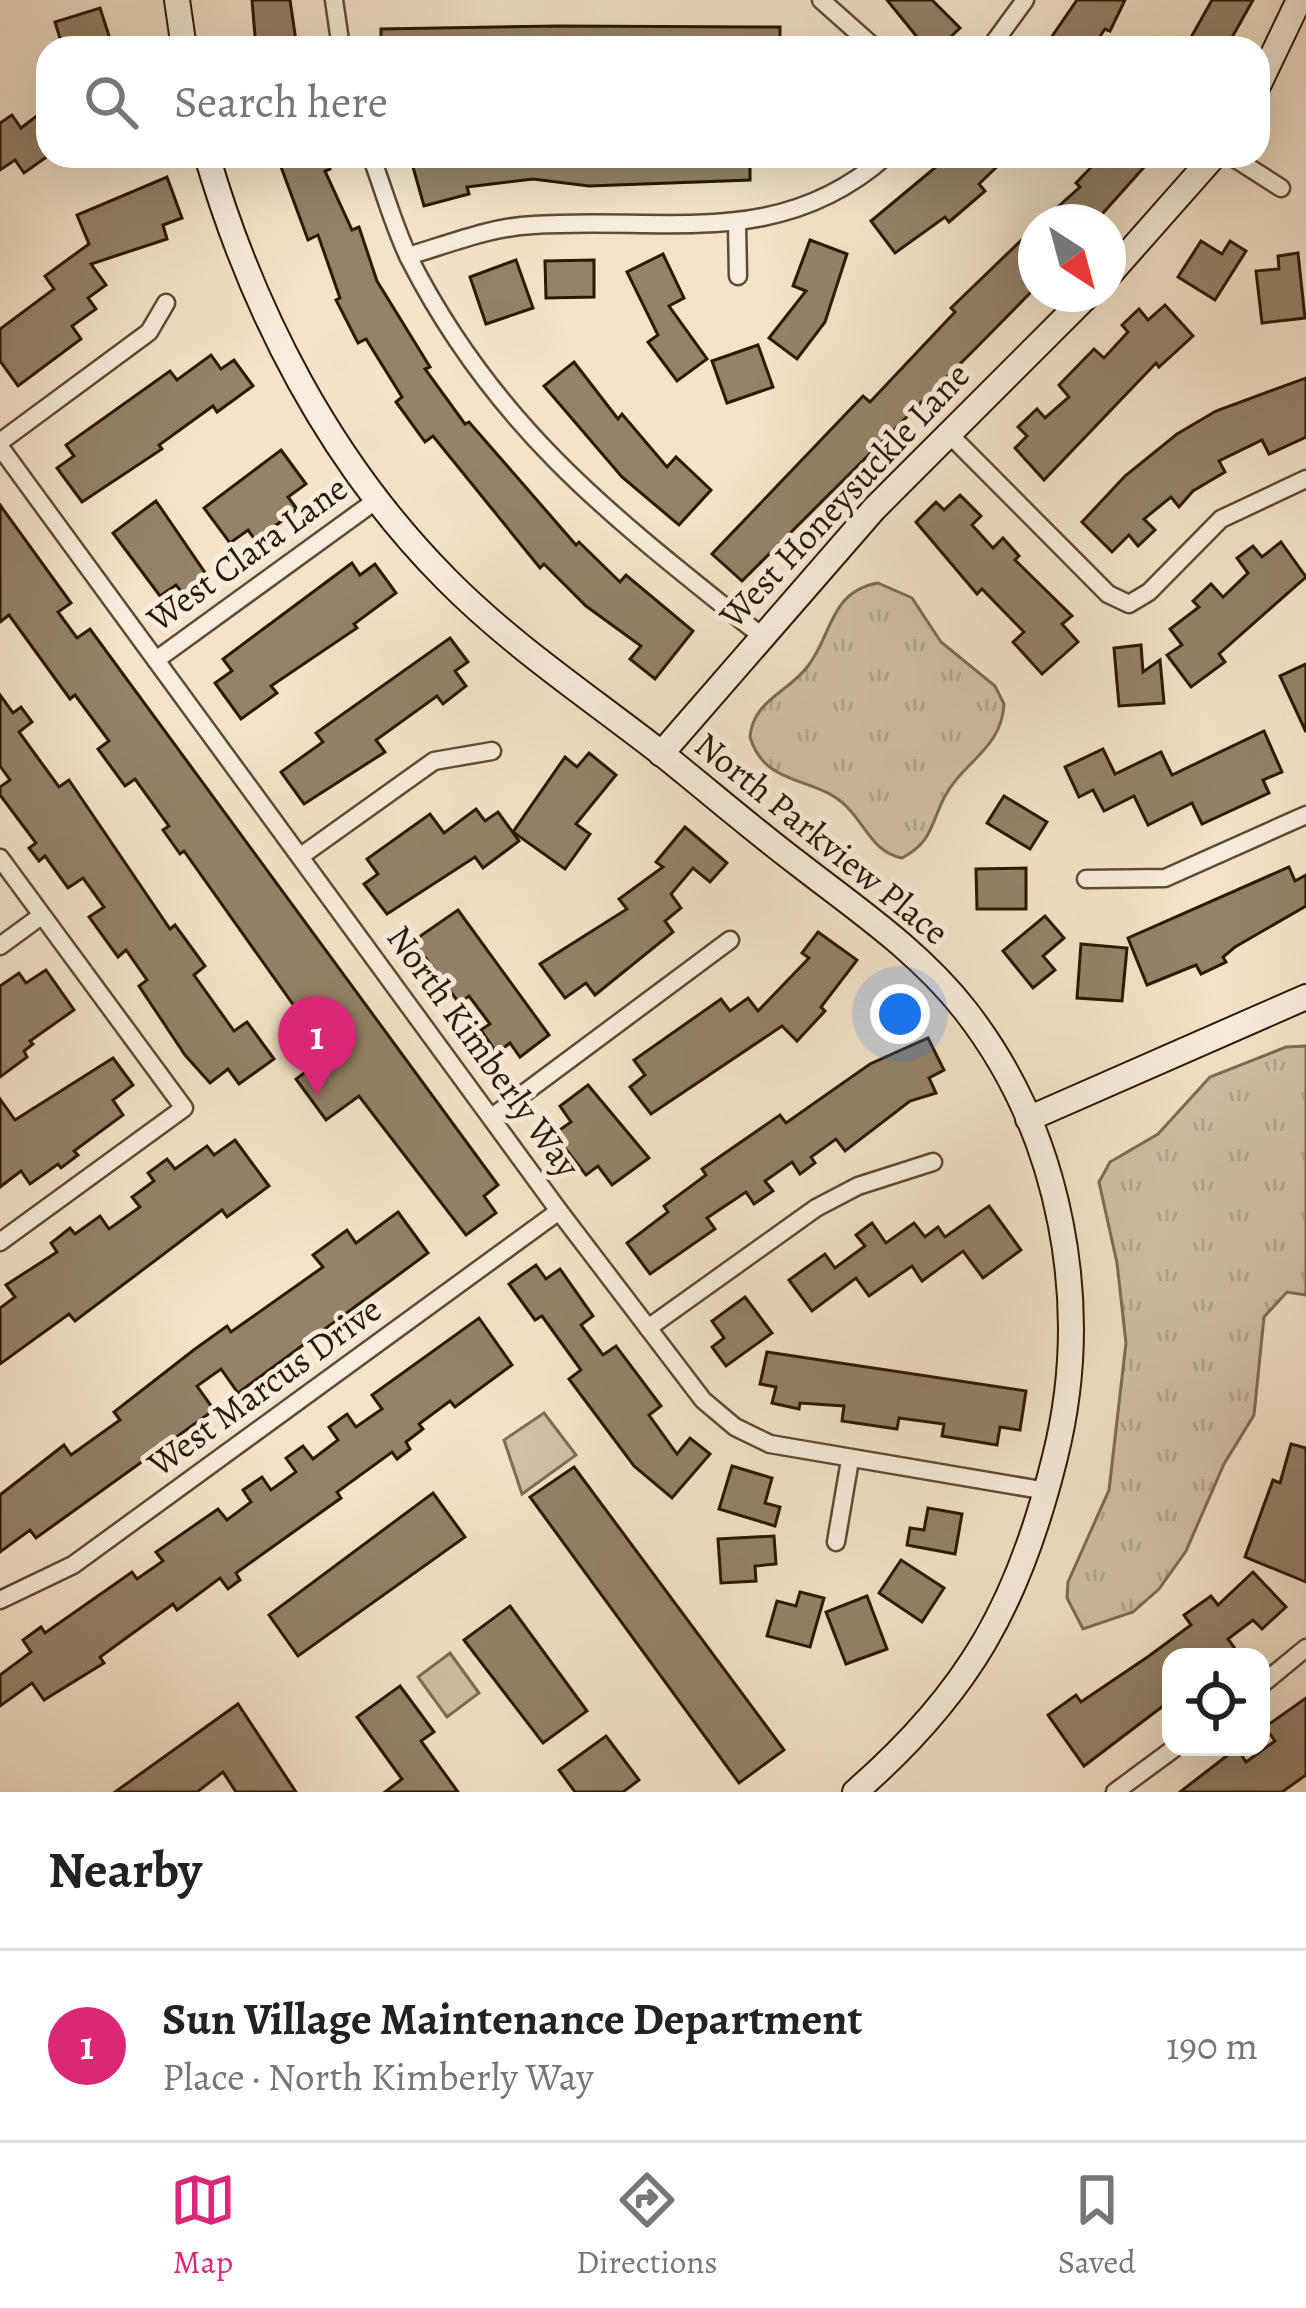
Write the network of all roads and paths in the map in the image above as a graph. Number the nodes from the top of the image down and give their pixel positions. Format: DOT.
graph roads {
  1 [pos="178,0"];
  2 [pos="334,0"];
  3 [pos="820,0"];
  4 [pos="1025,0"];
  5 [pos="1299,0"];
  6 [pos="182,36"];
  7 [pos="339,36"];
  8 [pos="861,36"];
  9 [pos="999,36"];
  10 [pos="1270,61"];
  11 [pos="211,168"];
  12 [pos="375,168"];
  13 [pos="871,168"];
  14 [pos="1203,168"];
  15 [pos="1250,168"];
  16 [pos="1281,188"];
  17 [pos="737,224"];
  18 [pos="408,256"];
  19 [pos="1126,256"];
  20 [pos="738,276"];
  21 [pos="166,303"];
  22 [pos="1070,312"];
  23 [pos="947,432"];
  24 [pos="0,445"];
  25 [pos="1306,478"];
  26 [pos="378,500"];
  27 [pos="759,634"];
  28 [pos="156,660"];
  29 [pos="492,751"];
  30 [pos="661,754"];
  31 [pos="1306,814"];
  32 [pos="301,856"];
  33 [pos="0,858"];
  34 [pos="1085,879"];
  35 [pos="41,916"];
  36 [pos="730,940"];
  37 [pos="0,946"];
  38 [pos="1306,997"];
  39 [pos="492,1117"];
  40 [pos="1028,1119"];
  41 [pos="934,1162"];
  42 [pos="559,1211"];
  43 [pos="0,1242"];
  44 [pos="648,1328"];
  45 [pos="850,1460"];
  46 [pos="1047,1491"];
  47 [pos="836,1542"];
  48 [pos="0,1600"];
  49 [pos="1306,1648"];
  50 [pos="1270,1678"];
  51 [pos="1165,1756"];
  52 [pos="855,1792"];
  53 [pos="1115,1792"];
  1 -- 6 [label="street"];
  2 -- 7 [label="street"];
  3 -- 8 [label="street"];
  4 -- 9 [label="street"];
  5 -- 10 [label="street"];
  11 -- 26 [label="street, North Parkview Place"];
  12 -- 18 [label="street"];
  13 -- 17 [label="street"];
  14 -- 19 [label="street"];
  15 -- 16 [label="street"];
  17 -- 18 [label="street"];
  17 -- 20 [label="street"];
  18 -- 27 [label="street"];
  21 -- 24 [label="street"];
  22 -- 23 [label="street, West Honeysuckle Lane"];
  23 -- 25 [label="street"];
  23 -- 27 [label="street, West Honeysuckle Lane"];
  24 -- 28 [label="street, North Kimberly Way"];
  26 -- 28 [label="street, West Clara Lane"];
  26 -- 30 [label="street, North Parkview Place"];
  27 -- 30 [label="street, West Honeysuckle Lane"];
  28 -- 32 [label="street, North Kimberly Way"];
  29 -- 32 [label="street"];
  30 -- 40 [label="street, North Parkview Place"];
  31 -- 34 [label="street"];
  32 -- 39 [label="street, North Kimberly Way"];
  33 -- 35 [label="street"];
  35 -- 37 [label="street"];
  35 -- 43 [label="street"];
  36 -- 39 [label="street"];
  38 -- 40 [label="street"];
  39 -- 42 [label="street, North Kimberly Way"];
  40 -- 46 [label="street, North Parkview Place"];
  41 -- 44 [label="street"];
  42 -- 44 [label="street, North Kimberly Way"];
  42 -- 48 [label="street, West Marcus Drive"];
  44 -- 45 [label="street, North Kimberly Way"];
  45 -- 46 [label="street, North Kimberly Way"];
  45 -- 47 [label="street"];
  46 -- 52 [label="street, North Parkview Place"];
  49 -- 50 [label="street"];
  51 -- 53 [label="street"];
}
